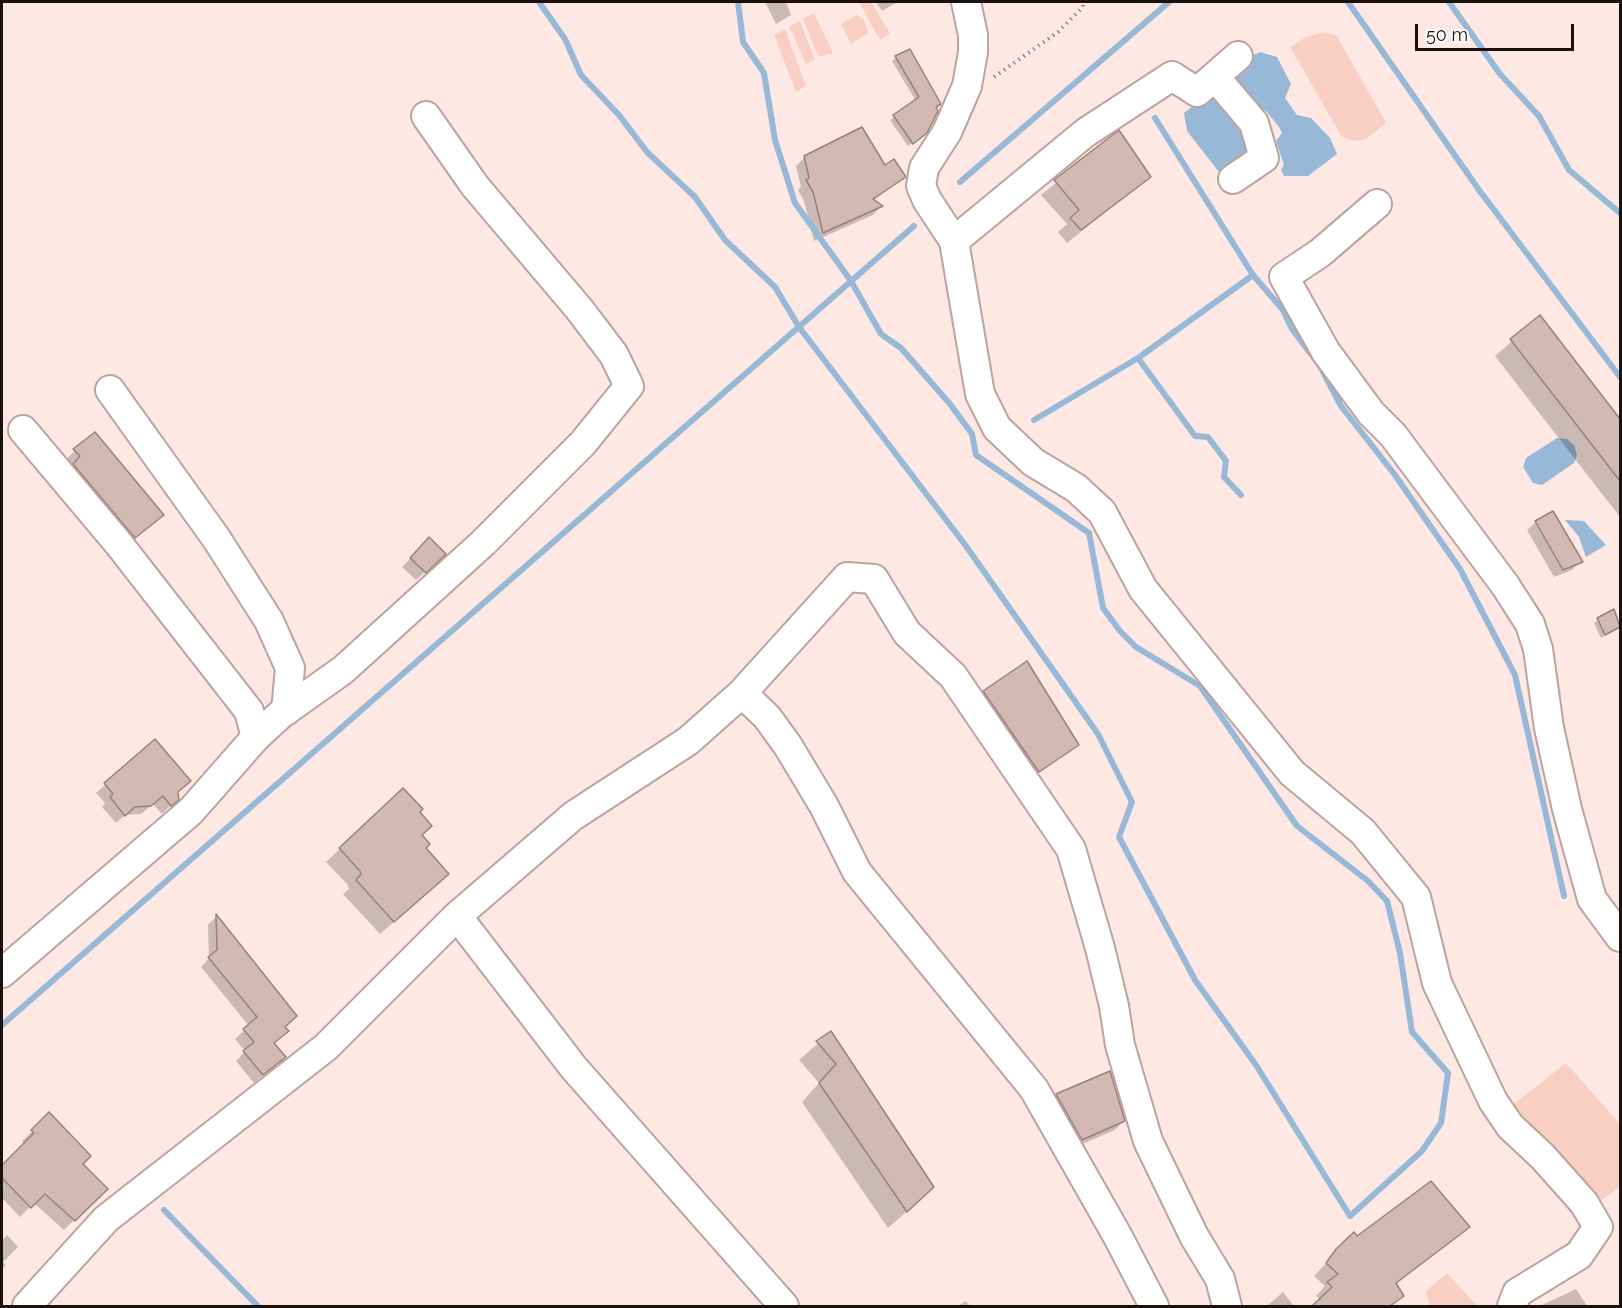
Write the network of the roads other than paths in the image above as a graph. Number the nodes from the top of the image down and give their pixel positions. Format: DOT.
graph roads {
  1 [pos="966,2"];
  2 [pos="1238,56"];
  3 [pos="1215,76"];
  4 [pos="426,116"];
  5 [pos="1233,179"];
  6 [pos="1377,204"];
  7 [pos="954,241"];
  8 [pos="110,390"];
  9 [pos="23,430"];
  10 [pos="742,693"];
  11 [pos="286,711"];
  12 [pos="256,737"];
  13 [pos="457,916"];
  14 [pos="1620,937"];
  15 [pos="2,973"];
  16 [pos="27,1306"];
  17 [pos="784,1306"];
  18 [pos="1154,1306"];
  19 [pos="1227,1306"];
  20 [pos="1512,1306"];
  1 -- 7 [label="street"];
  2 -- 3 [label="street"];
  3 -- 5 [label="street"];
  3 -- 7 [label="street"];
  4 -- 11 [label="street"];
  6 -- 14 [label="street"];
  7 -- 20 [label="street"];
  8 -- 11 [label="street"];
  9 -- 12 [label="street"];
  10 -- 13 [label="street"];
  10 -- 18 [label="street"];
  10 -- 19 [label="street"];
  11 -- 12 [label="street"];
  12 -- 15 [label="street"];
  13 -- 16 [label="street"];
  13 -- 17 [label="street"];
}
